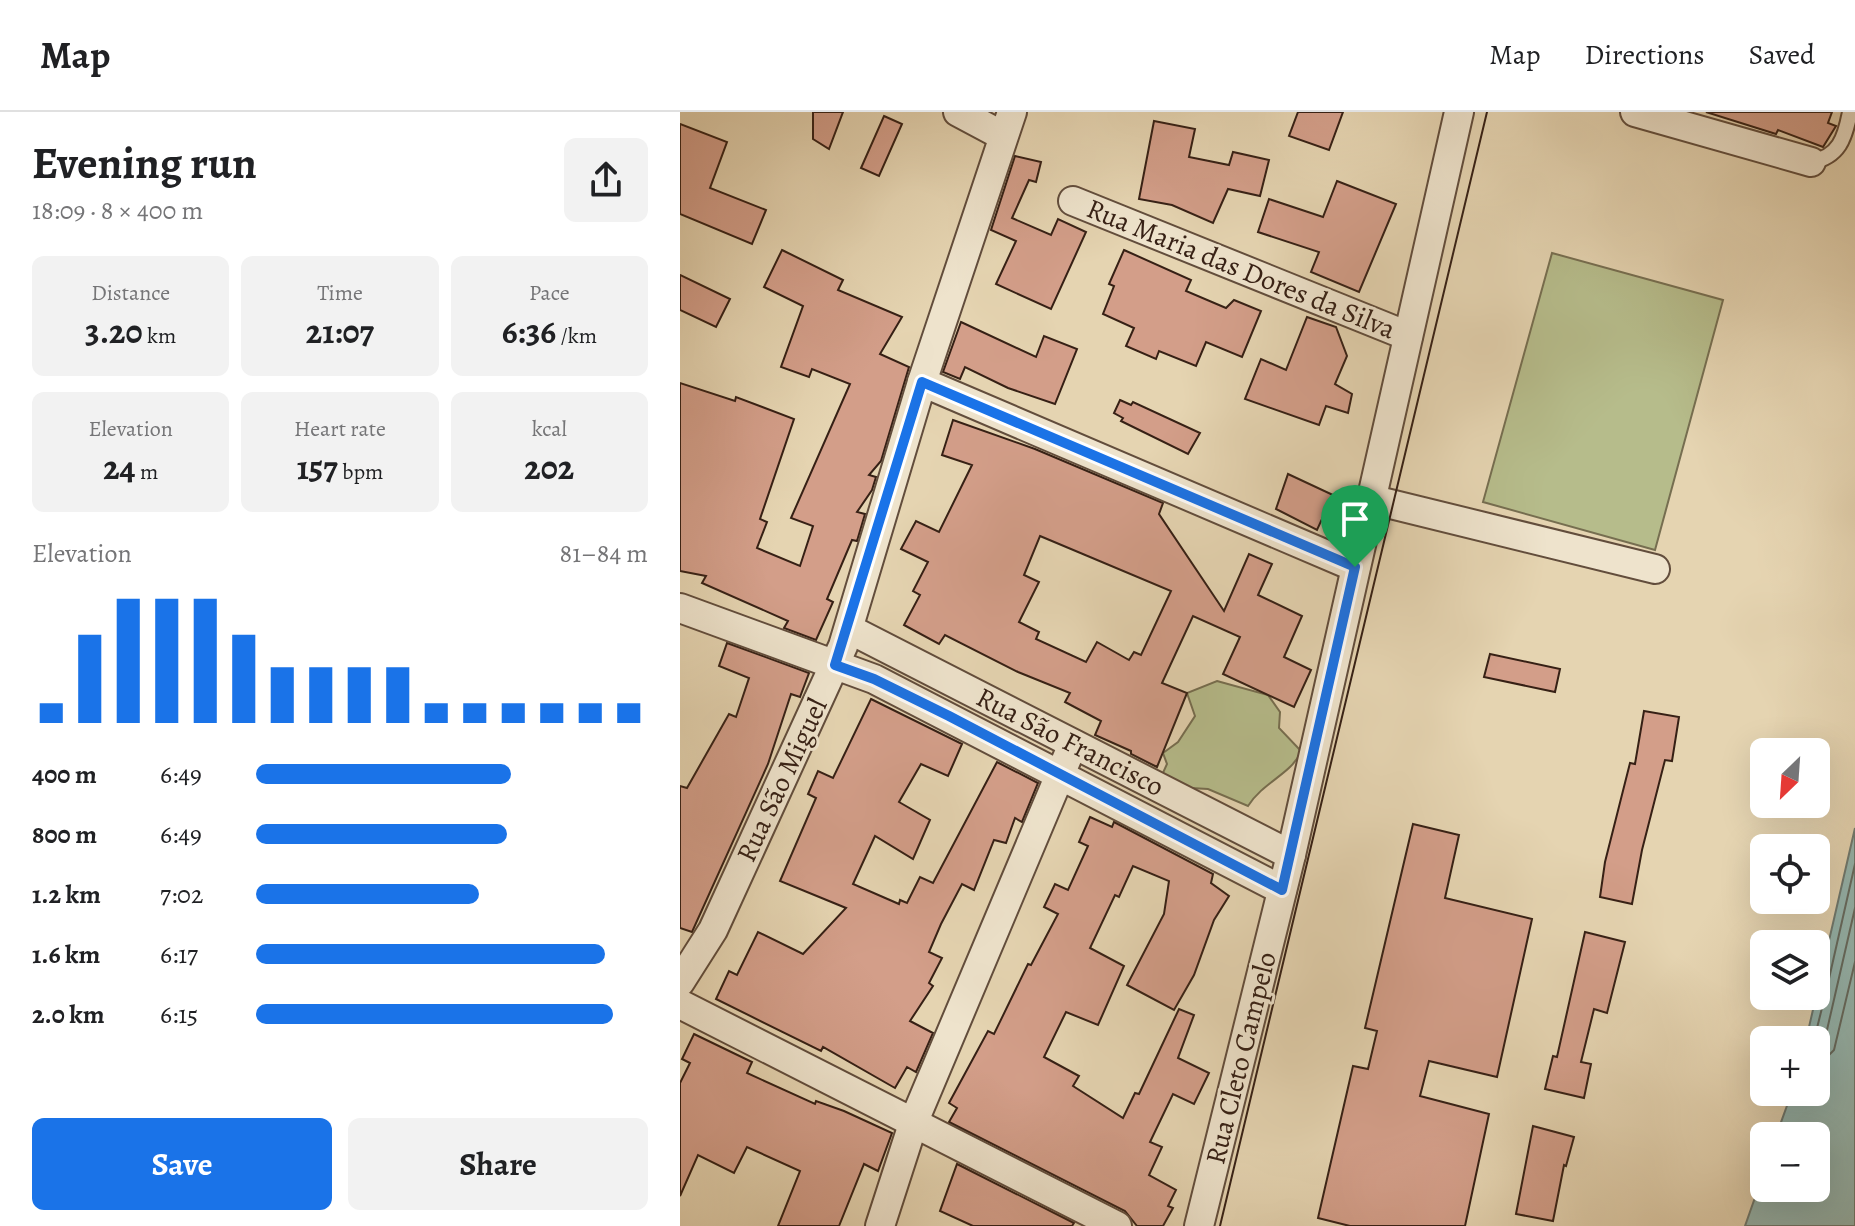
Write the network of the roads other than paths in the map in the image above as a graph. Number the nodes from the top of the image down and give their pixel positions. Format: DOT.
graph roads {
  1 [pos="958,112"];
  2 [pos="1459,112"];
  3 [pos="1635,112"];
  4 [pos="1850,112"];
  5 [pos="1007,124"];
  6 [pos="1811,162"];
  7 [pos="1073,201"];
  8 [pos="1408,336"];
  9 [pos="922,382"];
  10 [pos="1370,499"];
  11 [pos="1355,567"];
  12 [pos="1655,569"];
  13 [pos="680,608"];
  14 [pos="849,629"];
  15 [pos="835,665"];
  16 [pos="1073,744"];
  17 [pos="1061,773"];
  18 [pos="1291,855"];
  19 [pos="1282,890"];
  20 [pos="680,982"];
  21 [pos="680,1004"];
  22 [pos="914,1121"];
  23 [pos="1080,1219"];
  24 [pos="880,1226"];
  25 [pos="1117,1226"];
  26 [pos="1199,1226"];
  1 -- 5 [label="street"];
  2 -- 8 [label="street, Rua Cleto Campelo"];
  3 -- 6 [label="street"];
  4 -- 6 [label="lane"];
  5 -- 9 [label="street, Rua São Miguel"];
  7 -- 8 [label="street, Rua Maria das Dores da Silva"];
  8 -- 10 [label="street, Rua Cleto Campelo"];
  9 -- 11 [label="street"];
  9 -- 14 [label="street, Rua São Miguel"];
  10 -- 11 [label="street, Rua Cleto Campelo"];
  10 -- 12 [label="street"];
  11 -- 18 [label="street, Rua Cleto Campelo"];
  13 -- 15 [label="street, Rua São Francisco"];
  14 -- 15 [label="street, Rua São Miguel"];
  14 -- 16 [label="street, Rua São Francisco"];
  15 -- 17 [label="street, Rua São Francisco"];
  15 -- 20 [label="street, Rua São Miguel"];
  16 -- 17 [label="street"];
  16 -- 18 [label="street, Rua São Francisco"];
  17 -- 19 [label="street, Rua São Francisco"];
  17 -- 22 [label="street"];
  18 -- 19 [label="street, Rua Cleto Campelo"];
  19 -- 26 [label="street, Rua Cleto Campelo"];
  21 -- 22 [label="street"];
  22 -- 23 [label="street"];
  22 -- 24 [label="street"];
  23 -- 25 [label="street"];
}
